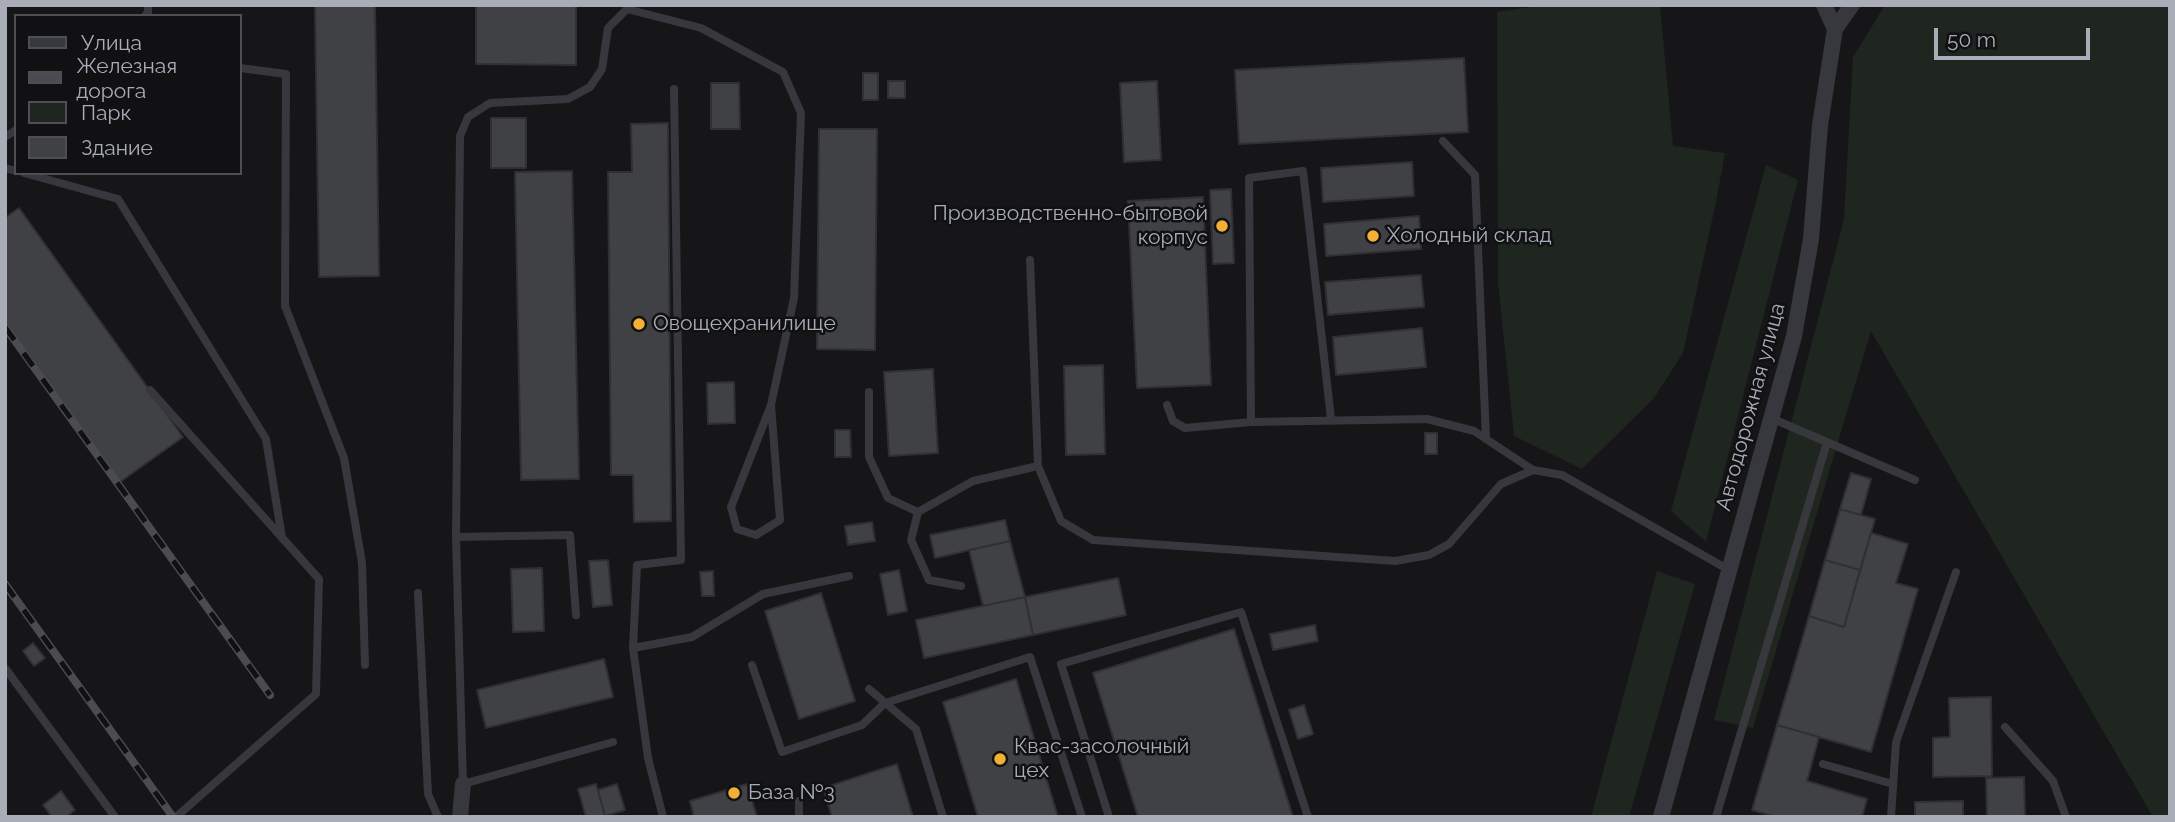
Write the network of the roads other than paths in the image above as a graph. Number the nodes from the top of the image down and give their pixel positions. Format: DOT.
graph roads {
  1 [pos="1824,5"];
  2 [pos="1852,5"];
  3 [pos="627,7"];
  4 [pos="1835,29"];
  5 [pos="242,68"];
  6 [pos="674,89"];
  7 [pos="1444,141"];
  8 [pos="31,175"];
  9 [pos="1030,260"];
  10 [pos="150,390"];
  11 [pos="869,392"];
  12 [pos="771,405"];
  13 [pos="1167,405"];
  14 [pos="1771,418"];
  15 [pos="1331,419"];
  16 [pos="1251,422"];
  17 [pos="1486,439"];
  18 [pos="1827,442"];
  19 [pos="1038,466"];
  20 [pos="1533,470"];
  21 [pos="1916,480"];
  22 [pos="918,512"];
  23 [pos="456,537"];
  24 [pos="282,538"];
  25 [pos="1729,570"];
  26 [pos="1956,572"];
  27 [pos="849,576"];
  28 [pos="961,586"];
  29 [pos="418,593"];
  30 [pos="576,615"];
  31 [pos="633,648"];
  32 [pos="365,665"];
  33 [pos="752,665"];
  34 [pos="5,668"];
  35 [pos="869,689"];
  36 [pos="885,703"];
  37 [pos="2006,727"];
  38 [pos="613,742"];
  39 [pos="1823,764"];
  40 [pos="463,784"];
  41 [pos="1893,784"];
  42 [pos="799,801"];
  43 [pos="115,817"];
  44 [pos="176,817"];
  45 [pos="438,817"];
  46 [pos="460,817"];
  47 [pos="663,817"];
  48 [pos="799,817"];
  49 [pos="943,817"];
  50 [pos="1082,817"];
  51 [pos="1109,817"];
  52 [pos="1308,817"];
  53 [pos="1661,817"];
  54 [pos="1716,817"];
  55 [pos="1891,817"];
  56 [pos="2066,817"];
  1 -- 4 [label="street"];
  2 -- 4 [label="street, Автодорожная улица"];
  3 -- 12 [label="lane"];
  3 -- 23 [label="lane"];
  4 -- 14 [label="street, Автодорожная улица"];
  5 -- 32 [label="lane"];
  6 -- 31 [label="lane"];
  7 -- 17 [label="lane"];
  8 -- 24 [label="lane"];
  9 -- 19 [label="lane"];
  10 -- 24 [label="lane"];
  11 -- 22 [label="lane"];
  12 -- 12 [label="lane"];
  13 -- 16 [label="lane"];
  14 -- 18 [label="lane"];
  14 -- 25 [label="street, Автодорожная улица"];
  15 -- 16 [label="lane"];
  15 -- 16 [label="lane"];
  15 -- 17 [label="lane"];
  17 -- 20 [label="lane"];
  18 -- 21 [label="lane"];
  18 -- 54 [label="lane"];
  19 -- 20 [label="lane"];
  19 -- 22 [label="lane"];
  20 -- 25 [label="lane"];
  22 -- 28 [label="lane"];
  23 -- 30 [label="lane"];
  23 -- 40 [label="lane"];
  24 -- 44 [label="lane"];
  25 -- 53 [label="street, Автодорожная улица"];
  26 -- 41 [label="lane"];
  27 -- 31 [label="lane"];
  29 -- 45 [label="lane"];
  31 -- 47 [label="lane"];
  33 -- 36 [label="lane"];
  34 -- 43 [label="lane"];
  35 -- 36 [label="lane"];
  36 -- 49 [label="lane"];
  36 -- 50 [label="lane"];
  37 -- 56 [label="lane"];
  38 -- 40 [label="lane"];
  39 -- 41 [label="lane"];
  40 -- 46 [label="street"];
  41 -- 55 [label="lane"];
  42 -- 48 [label="lane"];
  51 -- 52 [label="lane"];
}
